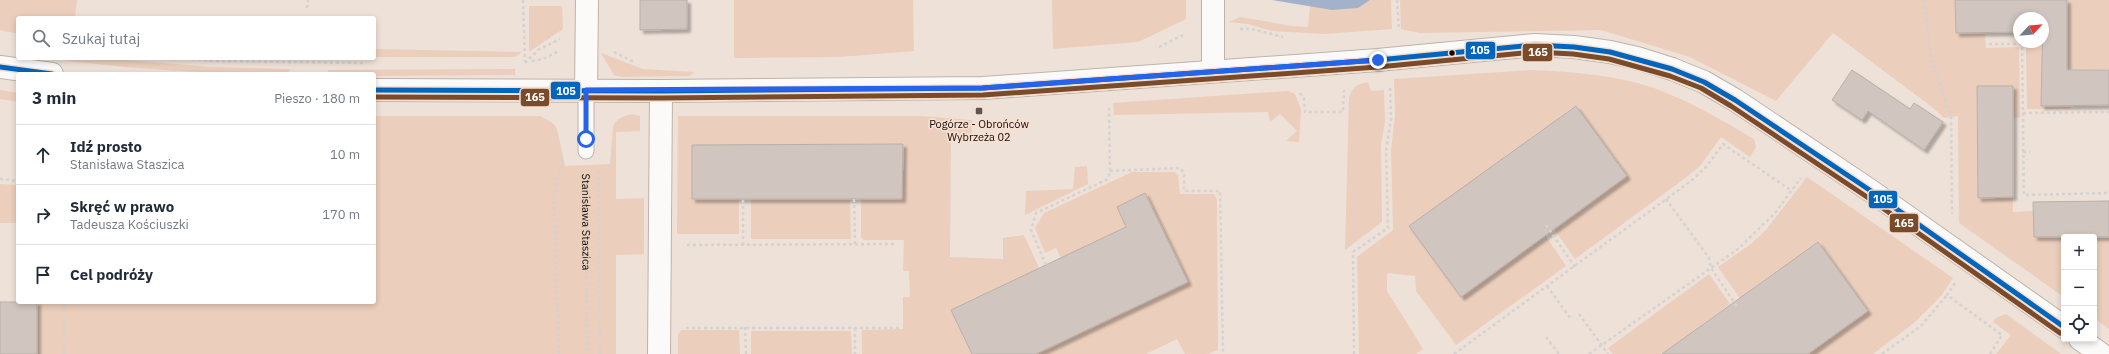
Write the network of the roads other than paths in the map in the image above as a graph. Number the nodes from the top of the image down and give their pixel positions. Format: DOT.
graph roads {
  1 [pos="587,0"];
  2 [pos="1213,0"];
  3 [pos="0,67"];
  4 [pos="1213,71"];
  5 [pos="37,72"];
  6 [pos="376,90"];
  7 [pos="586,90"];
  8 [pos="661,91"];
  9 [pos="586,151"];
  10 [pos="2061,326"];
  11 [pos="2084,342"];
  12 [pos="659,354"];
  13 [pos="2101,354"];
  1 -- 7 [label="street"];
  2 -- 4 [label="street"];
  3 -- 5 [label="street"];
  4 -- 8 [label="street"];
  4 -- 10 [label="street"];
  6 -- 7 [label="street"];
  7 -- 8 [label="street"];
  7 -- 9 [label="lane"];
  8 -- 12 [label="street"];
  11 -- 13 [label="street"];
}
